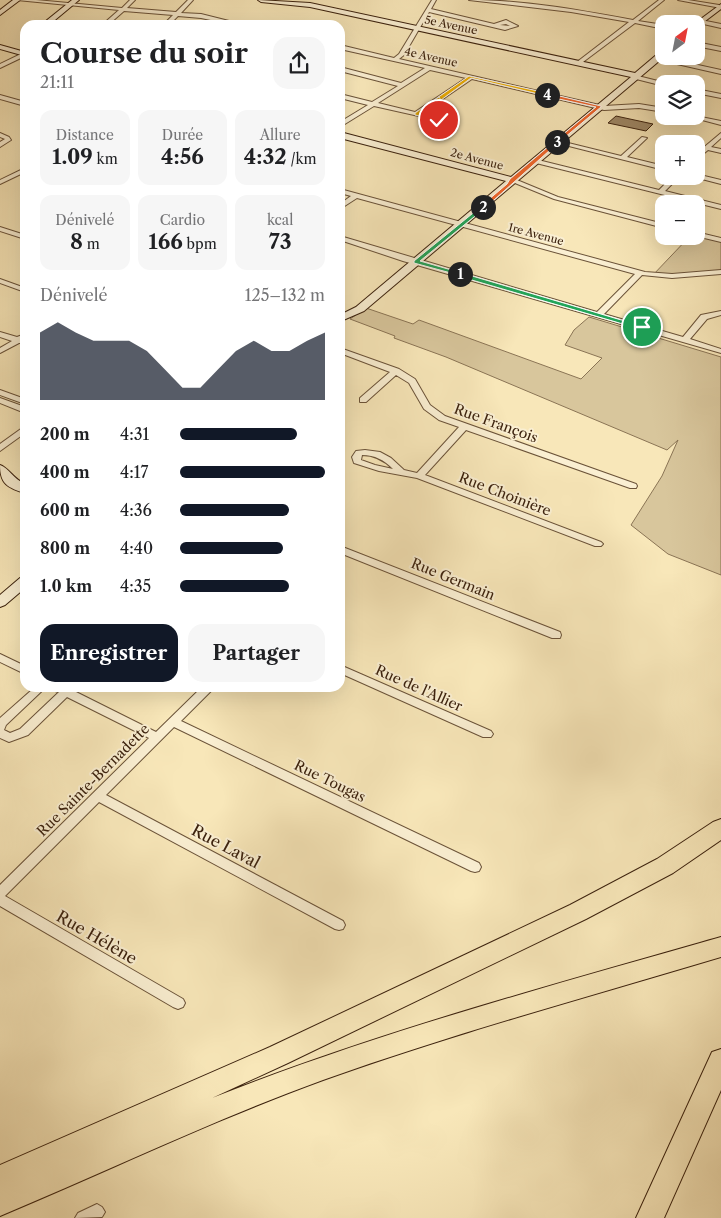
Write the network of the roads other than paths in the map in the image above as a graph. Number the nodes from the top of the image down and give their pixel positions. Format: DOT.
graph roads {
  1 [pos="18,0"];
  2 [pos="133,0"];
  3 [pos="191,0"];
  4 [pos="261,0"];
  5 [pos="434,0"];
  6 [pos="472,0"];
  7 [pos="662,0"];
  8 [pos="680,0"];
  9 [pos="73,2"];
  10 [pos="720,6"];
  11 [pos="123,9"];
  12 [pos="427,10"];
  13 [pos="0,13"];
  14 [pos="178,14"];
  15 [pos="705,18"];
  16 [pos="52,20"];
  17 [pos="111,20"];
  18 [pos="171,20"];
  19 [pos="219,20"];
  20 [pos="634,22"];
  21 [pos="496,25"];
  22 [pos="705,25"];
  23 [pos="655,26"];
  24 [pos="721,26"];
  25 [pos="416,28"];
  26 [pos="705,45"];
  27 [pos="0,47"];
  28 [pos="345,48"];
  29 [pos="721,48"];
  30 [pos="20,50"];
  31 [pos="20,56"];
  32 [pos="396,60"];
  33 [pos="655,61"];
  34 [pos="579,63"];
  35 [pos="695,65"];
  36 [pos="0,66"];
  37 [pos="429,68"];
  38 [pos="345,70"];
  39 [pos="721,72"];
  40 [pos="636,76"];
  41 [pos="470,77"];
  42 [pos="655,81"];
  43 [pos="402,85"];
  44 [pos="705,93"];
  45 [pos="721,96"];
  46 [pos="0,97"];
  47 [pos="345,97"];
  48 [pos="20,103"];
  49 [pos="372,104"];
  50 [pos="599,107"];
  51 [pos="655,109"];
  52 [pos="417,114"];
  53 [pos="705,119"];
  54 [pos="439,120"];
  55 [pos="345,122"];
  56 [pos="721,123"];
  57 [pos="0,135"];
  58 [pos="721,135"];
  59 [pos="345,136"];
  60 [pos="644,138"];
  61 [pos="556,142"];
  62 [pos="0,145"];
  63 [pos="707,148"];
  64 [pos="721,151"];
  65 [pos="622,158"];
  66 [pos="534,161"];
  67 [pos="655,166"];
  68 [pos="20,172"];
  69 [pos="488,173"];
  70 [pos="705,178"];
  71 [pos="512,180"];
  72 [pos="0,182"];
  73 [pos="721,182"];
  74 [pos="667,185"];
  75 [pos="494,189"];
  76 [pos="345,192"];
  77 [pos="660,192"];
  78 [pos="356,195"];
  79 [pos="345,203"];
  80 [pos="721,207"];
  81 [pos="458,223"];
  82 [pos="0,224"];
  83 [pos="655,224"];
  84 [pos="0,229"];
  85 [pos="20,230"];
  86 [pos="20,235"];
  87 [pos="705,236"];
  88 [pos="345,240"];
  89 [pos="721,240"];
  90 [pos="411,260"];
  91 [pos="721,272"];
  92 [pos="640,273"];
  93 [pos="0,275"];
  94 [pos="0,281"];
  95 [pos="20,281"];
  96 [pos="20,288"];
  97 [pos="721,313"];
  98 [pos="599,315"];
  99 [pos="345,316"];
  100 [pos="0,334"];
  101 [pos="685,340"];
  102 [pos="20,341"];
  103 [pos="20,341"];
  104 [pos="0,351"];
  105 [pos="721,351"];
  106 [pos="345,352"];
  107 [pos="396,370"];
  108 [pos="0,392"];
  109 [pos="0,400"];
  110 [pos="20,400"];
  111 [pos="363,400"];
  112 [pos="20,408"];
  113 [pos="464,427"];
  114 [pos="20,433"];
  115 [pos="20,440"];
  116 [pos="0,448"];
  117 [pos="0,454"];
  118 [pos="0,469"];
  119 [pos="401,472"];
  120 [pos="419,476"];
  121 [pos="0,486"];
  122 [pos="633,486"];
  123 [pos="20,487"];
  124 [pos="20,496"];
  125 [pos="598,544"];
  126 [pos="345,553"];
  127 [pos="20,585"];
  128 [pos="0,602"];
  129 [pos="556,635"];
  130 [pos="0,658"];
  131 [pos="20,668"];
  132 [pos="345,671"];
  133 [pos="36,692"];
  134 [pos="60,692"];
  135 [pos="69,692"];
  136 [pos="203,692"];
  137 [pos="172,722"];
  138 [pos="0,728"];
  139 [pos="0,733"];
  140 [pos="487,734"];
  141 [pos="158,737"];
  142 [pos="98,796"];
  143 [pos="721,828"];
  144 [pos="475,867"];
  145 [pos="0,893"];
  146 [pos="0,900"];
  147 [pos="339,926"];
  148 [pos="721,947"];
  149 [pos="178,1003"];
  150 [pos="721,1061"];
  151 [pos="0,1179"];
  152 [pos="0,1202"];
  153 [pos="97,1212"];
  154 [pos="83,1218"];
  155 [pos="650,1218"];
  1 -- 9 [label="street"];
  1 -- 13 [label="street"];
  2 -- 11 [label="street"];
  3 -- 14 [label="street"];
  4 -- 25 [label="street, 5e Avenue"];
  5 -- 12 [label="street"];
  6 -- 20 [label="street"];
  7 -- 20 [label="street"];
  8 -- 10 [label="street"];
  9 -- 11 [label="street"];
  9 -- 16 [label="street"];
  10 -- 15 [label="street"];
  11 -- 14 [label="street"];
  11 -- 17 [label="street"];
  12 -- 21 [label="street"];
  12 -- 25 [label="street"];
  14 -- 18 [label="street"];
  14 -- 19 [label="street"];
  20 -- 23 [label="street"];
  20 -- 34 [label="street"];
  22 -- 24 [label="street"];
  25 -- 32 [label="street"];
  25 -- 34 [label="street, 5e Avenue"];
  26 -- 29 [label="street"];
  27 -- 30 [label="street"];
  28 -- 32 [label="street, 4e Avenue"];
  31 -- 36 [label="street"];
  32 -- 37 [label="street, 4e Avenue"];
  33 -- 40 [label="street"];
  34 -- 40 [label="street, 5e Avenue"];
  35 -- 39 [label="street"];
  37 -- 41 [label="street, 4e Avenue"];
  37 -- 43 [label="street"];
  38 -- 43 [label="street"];
  40 -- 42 [label="street, 5e Avenue"];
  40 -- 50 [label="street"];
  41 -- 50 [label="street, 4e Avenue"];
  41 -- 52 [label="street"];
  43 -- 49 [label="street"];
  44 -- 45 [label="street"];
  46 -- 48 [label="street"];
  47 -- 49 [label="street"];
  49 -- 52 [label="street"];
  49 -- 55 [label="street"];
  50 -- 51 [label="street, 4e Avenue"];
  50 -- 61 [label="street"];
  52 -- 54 [label="street"];
  53 -- 56 [label="street"];
  57 -- 62 [label="street"];
  58 -- 63 [label="street"];
  59 -- 69 [label="street, 2e Avenue"];
  60 -- 65 [label="street"];
  61 -- 65 [label="street"];
  61 -- 66 [label="street"];
  63 -- 64 [label="street"];
  65 -- 67 [label="street"];
  66 -- 71 [label="street"];
  66 -- 77 [label="street"];
  68 -- 72 [label="street"];
  69 -- 71 [label="street, 2e Avenue"];
  69 -- 75 [label="street"];
  70 -- 73 [label="street"];
  71 -- 75 [label="street"];
  71 -- 81 [label="street"];
  71 -- 83 [label="street, 2e Avenue"];
  74 -- 77 [label="street"];
  75 -- 81 [label="street"];
  76 -- 78 [label="street, 1re Avenue"];
  77 -- 80 [label="street"];
  78 -- 79 [label="street"];
  78 -- 81 [label="street, 1re Avenue"];
  81 -- 90 [label="street"];
  81 -- 92 [label="street, 1re Avenue"];
  82 -- 85 [label="street"];
  84 -- 86 [label="street"];
  87 -- 89 [label="street"];
  88 -- 90 [label="street"];
  90 -- 98 [label="street"];
  90 -- 99 [label="street"];
  91 -- 92 [label="street, 1re Avenue"];
  92 -- 98 [label="street"];
  93 -- 95 [label="street"];
  94 -- 96 [label="street"];
  97 -- 101 [label="street"];
  98 -- 101 [label="street"];
  100 -- 102 [label="street"];
  101 -- 105 [label="street"];
  103 -- 104 [label="street"];
  106 -- 107 [label="street, Rue François"];
  107 -- 111 [label="street"];
  107 -- 113 [label="street, Rue François"];
  108 -- 110 [label="street"];
  109 -- 112 [label="street"];
  113 -- 120 [label="street"];
  113 -- 122 [label="street, Rue François"];
  114 -- 116 [label="street"];
  115 -- 117 [label="street"];
  118 -- 123 [label="street"];
  119 -- 120 [label="street, Rue Choinière"];
  120 -- 125 [label="street, Rue Choinière"];
  121 -- 124 [label="street"];
  126 -- 129 [label="street, Rue Germain"];
  127 -- 128 [label="street"];
  130 -- 131 [label="street"];
  132 -- 140 [label="street, Rue de l'Allier"];
  133 -- 138 [label="street"];
  134 -- 139 [label="street"];
  135 -- 141 [label="street"];
  136 -- 137 [label="street, Rue Sainte-Bernadette"];
  137 -- 141 [label="street, Rue Sainte-Bernadette"];
  137 -- 144 [label="street, Rue Tougas"];
  141 -- 142 [label="street, Rue Sainte-Bernadette"];
  142 -- 145 [label="street, Rue Sainte-Bernadette"];
  142 -- 147 [label="street, Rue Laval"];
  143 -- 151 [label="highway"];
  146 -- 149 [label="street, Rue Hélène"];
  148 -- 152 [label="highway"];
  150 -- 155 [label="highway"];
  153 -- 154 [label="street"];
}
